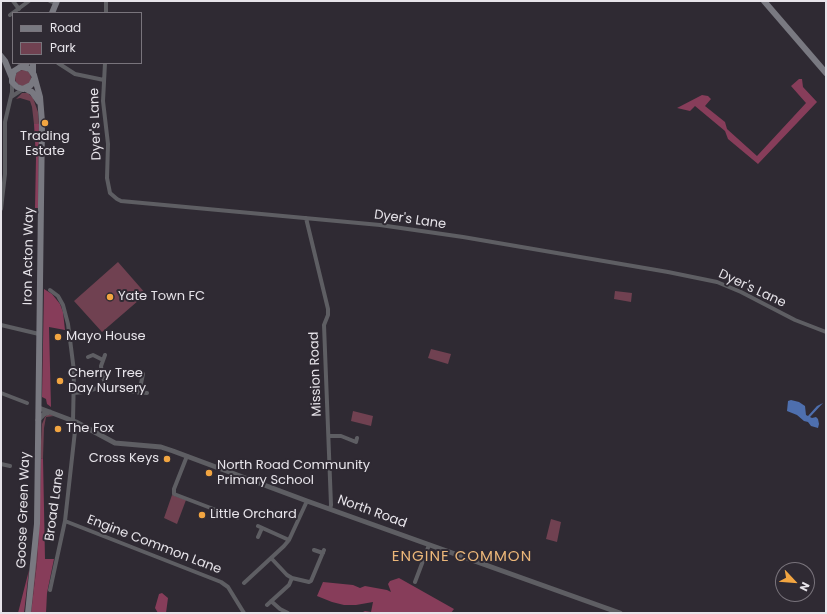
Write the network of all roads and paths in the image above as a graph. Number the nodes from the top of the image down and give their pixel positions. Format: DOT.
graph roads {
  1 [pos="14,1"];
  2 [pos="29,1"];
  3 [pos="106,1"];
  4 [pos="764,1"];
  5 [pos="54,2"];
  6 [pos="19,9"];
  7 [pos="14,12"];
  8 [pos="52,12"];
  9 [pos="106,12"];
  10 [pos="3,59"];
  11 [pos="26,64"];
  12 [pos="34,64"];
  13 [pos="60,64"];
  14 [pos="104,64"];
  15 [pos="19,68"];
  16 [pos="826,73"];
  17 [pos="33,76"];
  18 [pos="12,80"];
  19 [pos="104,80"];
  20 [pos="24,89"];
  21 [pos="11,97"];
  22 [pos="40,105"];
  23 [pos="1,209"];
  24 [pos="306,218"];
  25 [pos="50,290"];
  26 [pos="1,325"];
  27 [pos="826,332"];
  28 [pos="39,334"];
  29 [pos="105,355"];
  30 [pos="88,357"];
  31 [pos="103,360"];
  32 [pos="143,374"];
  33 [pos="106,386"];
  34 [pos="74,393"];
  35 [pos="139,393"];
  36 [pos="147,393"];
  37 [pos="1,394"];
  38 [pos="27,403"];
  39 [pos="39,408"];
  40 [pos="50,412"];
  41 [pos="38,420"];
  42 [pos="74,421"];
  43 [pos="329,436"];
  44 [pos="357,438"];
  45 [pos="187,456"];
  46 [pos="1,464"];
  47 [pos="10,466"];
  48 [pos="307,501"];
  49 [pos="330,509"];
  50 [pos="238,518"];
  51 [pos="65,521"];
  52 [pos="258,537"];
  53 [pos="289,540"];
  54 [pos="429,544"];
  55 [pos="314,550"];
  56 [pos="271,558"];
  57 [pos="292,578"];
  58 [pos="415,582"];
  59 [pos="244,583"];
  60 [pos="50,590"];
  61 [pos="271,601"];
  62 [pos="267,605"];
  63 [pos="28,613"];
  64 [pos="244,613"];
  65 [pos="288,613"];
  66 [pos="620,613"];
  1 -- 6 [label="street"];
  2 -- 6 [label="street"];
  3 -- 9 [label="street"];
  4 -- 16 [label="main road"];
  5 -- 8 [label="main road"];
  6 -- 7 [label="street"];
  10 -- 15 [label="main road"];
  10 -- 18 [label="main road"];
  11 -- 15 [label="main road"];
  12 -- 17 [label="main road"];
  13 -- 19 [label="street"];
  14 -- 19 [label="street, Dyer's Lane"];
  15 -- 17 [label="main road"];
  15 -- 18 [label="main road"];
  17 -- 20 [label="main road"];
  17 -- 22 [label="main road, Iron Acton Way"];
  18 -- 20 [label="main road"];
  18 -- 21 [label="street"];
  19 -- 24 [label="street, Dyer's Lane"];
  20 -- 21 [label="street"];
  20 -- 22 [label="main road"];
  21 -- 23 [label="street"];
  22 -- 28 [label="main road, Iron Acton Way"];
  24 -- 27 [label="street, Dyer's Lane"];
  24 -- 43 [label="street, Mission Road"];
  25 -- 34 [label="street, Broad Lane"];
  26 -- 28 [label="street"];
  28 -- 39 [label="main road, Iron Acton Way"];
  29 -- 31 [label="street"];
  30 -- 31 [label="street"];
  31 -- 33 [label="street"];
  32 -- 35 [label="street"];
  33 -- 34 [label="street"];
  33 -- 35 [label="street"];
  34 -- 42 [label="street, Broad Lane"];
  35 -- 36 [label="street"];
  37 -- 38 [label="street"];
  39 -- 40 [label="street, North Road"];
  39 -- 41 [label="main road, Goose Green Way"];
  40 -- 41 [label="street"];
  40 -- 42 [label="street, North Road"];
  41 -- 63 [label="main road, Goose Green Way"];
  42 -- 45 [label="street, North Road"];
  42 -- 51 [label="street, Broad Lane"];
  43 -- 44 [label="street"];
  43 -- 49 [label="street, Mission Road"];
  45 -- 48 [label="street, North Road"];
  45 -- 50 [label="street"];
  46 -- 47 [label="street"];
  48 -- 49 [label="street, North Road"];
  48 -- 53 [label="street"];
  49 -- 54 [label="street, North Road"];
  51 -- 60 [label="street, Broad Lane"];
  51 -- 64 [label="street, Engine Common Lane"];
  52 -- 53 [label="street"];
  53 -- 56 [label="street"];
  54 -- 58 [label="street"];
  54 -- 66 [label="street, North Road"];
  55 -- 57 [label="street"];
  56 -- 57 [label="street"];
  56 -- 59 [label="street"];
  57 -- 61 [label="street"];
  61 -- 62 [label="street"];
  61 -- 65 [label="street"];
}
